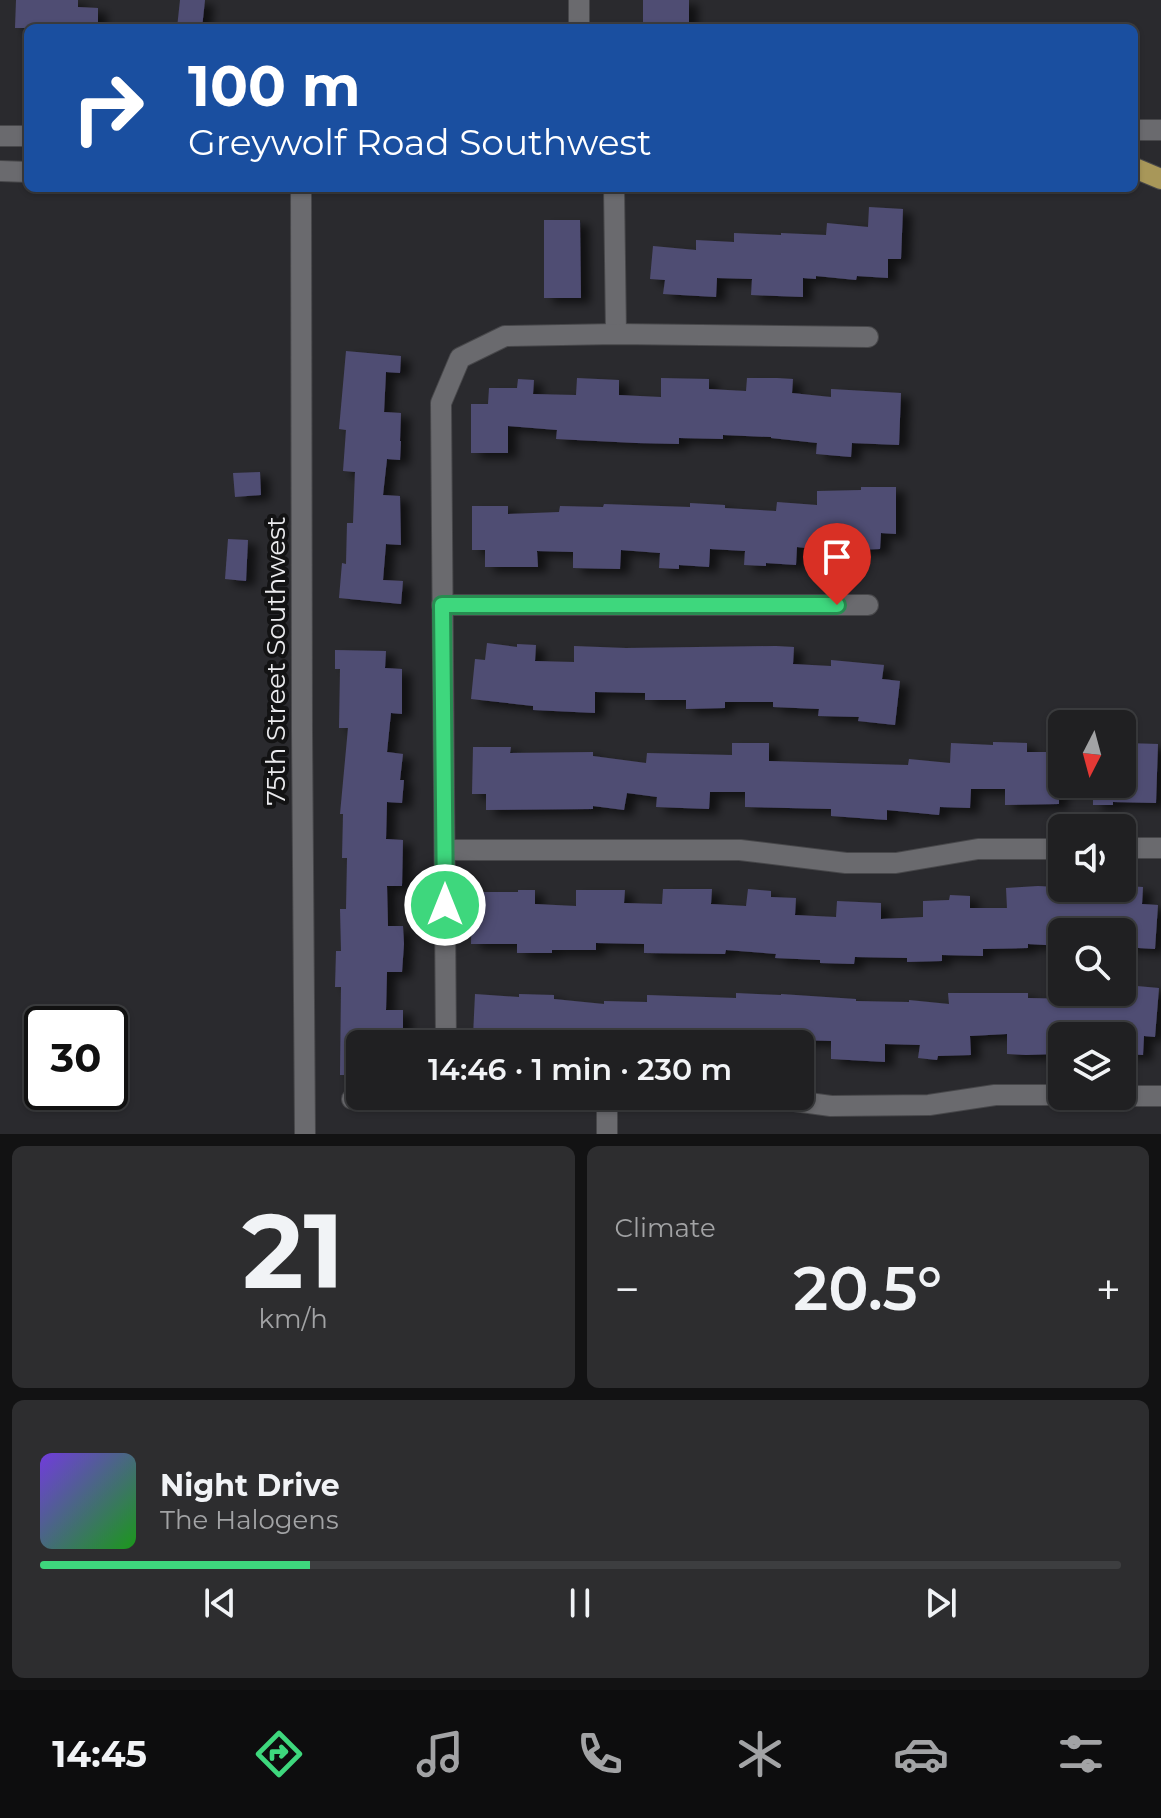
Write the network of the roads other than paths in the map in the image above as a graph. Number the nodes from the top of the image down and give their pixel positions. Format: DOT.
graph roads {
  1 [pos="579,0"];
  2 [pos="579,24"];
  3 [pos="1138,130"];
  4 [pos="1161,130"];
  5 [pos="0,136"];
  6 [pos="24,136"];
  7 [pos="1138,169"];
  8 [pos="1161,169"];
  9 [pos="1138,170"];
  10 [pos="0,171"];
  11 [pos="24,172"];
  12 [pos="1161,179"];
  13 [pos="301,192"];
  14 [pos="614,192"];
  15 [pos="616,334"];
  16 [pos="868,337"];
  17 [pos="442,605"];
  18 [pos="868,605"];
  19 [pos="1136,848"];
  20 [pos="1161,848"];
  21 [pos="1048,849"];
  22 [pos="445,850"];
  23 [pos="446,1030"];
  24 [pos="1048,1095"];
  25 [pos="1136,1096"];
  26 [pos="1161,1096"];
  27 [pos="814,1104"];
  28 [pos="607,1110"];
  29 [pos="305,1134"];
  30 [pos="607,1134"];
  1 -- 2 [label="street"];
  3 -- 4 [label="street"];
  5 -- 6 [label="street"];
  7 -- 8 [label="street"];
  9 -- 12 [label="main road"];
  10 -- 11 [label="street"];
  13 -- 29 [label="street, 75th Street Southwest"];
  14 -- 15 [label="street"];
  15 -- 16 [label="street"];
  15 -- 17 [label="street"];
  17 -- 18 [label="street"];
  17 -- 22 [label="street"];
  19 -- 20 [label="street"];
  21 -- 22 [label="street"];
  22 -- 23 [label="street"];
  24 -- 27 [label="street"];
  25 -- 26 [label="street"];
  28 -- 30 [label="street"];
}
